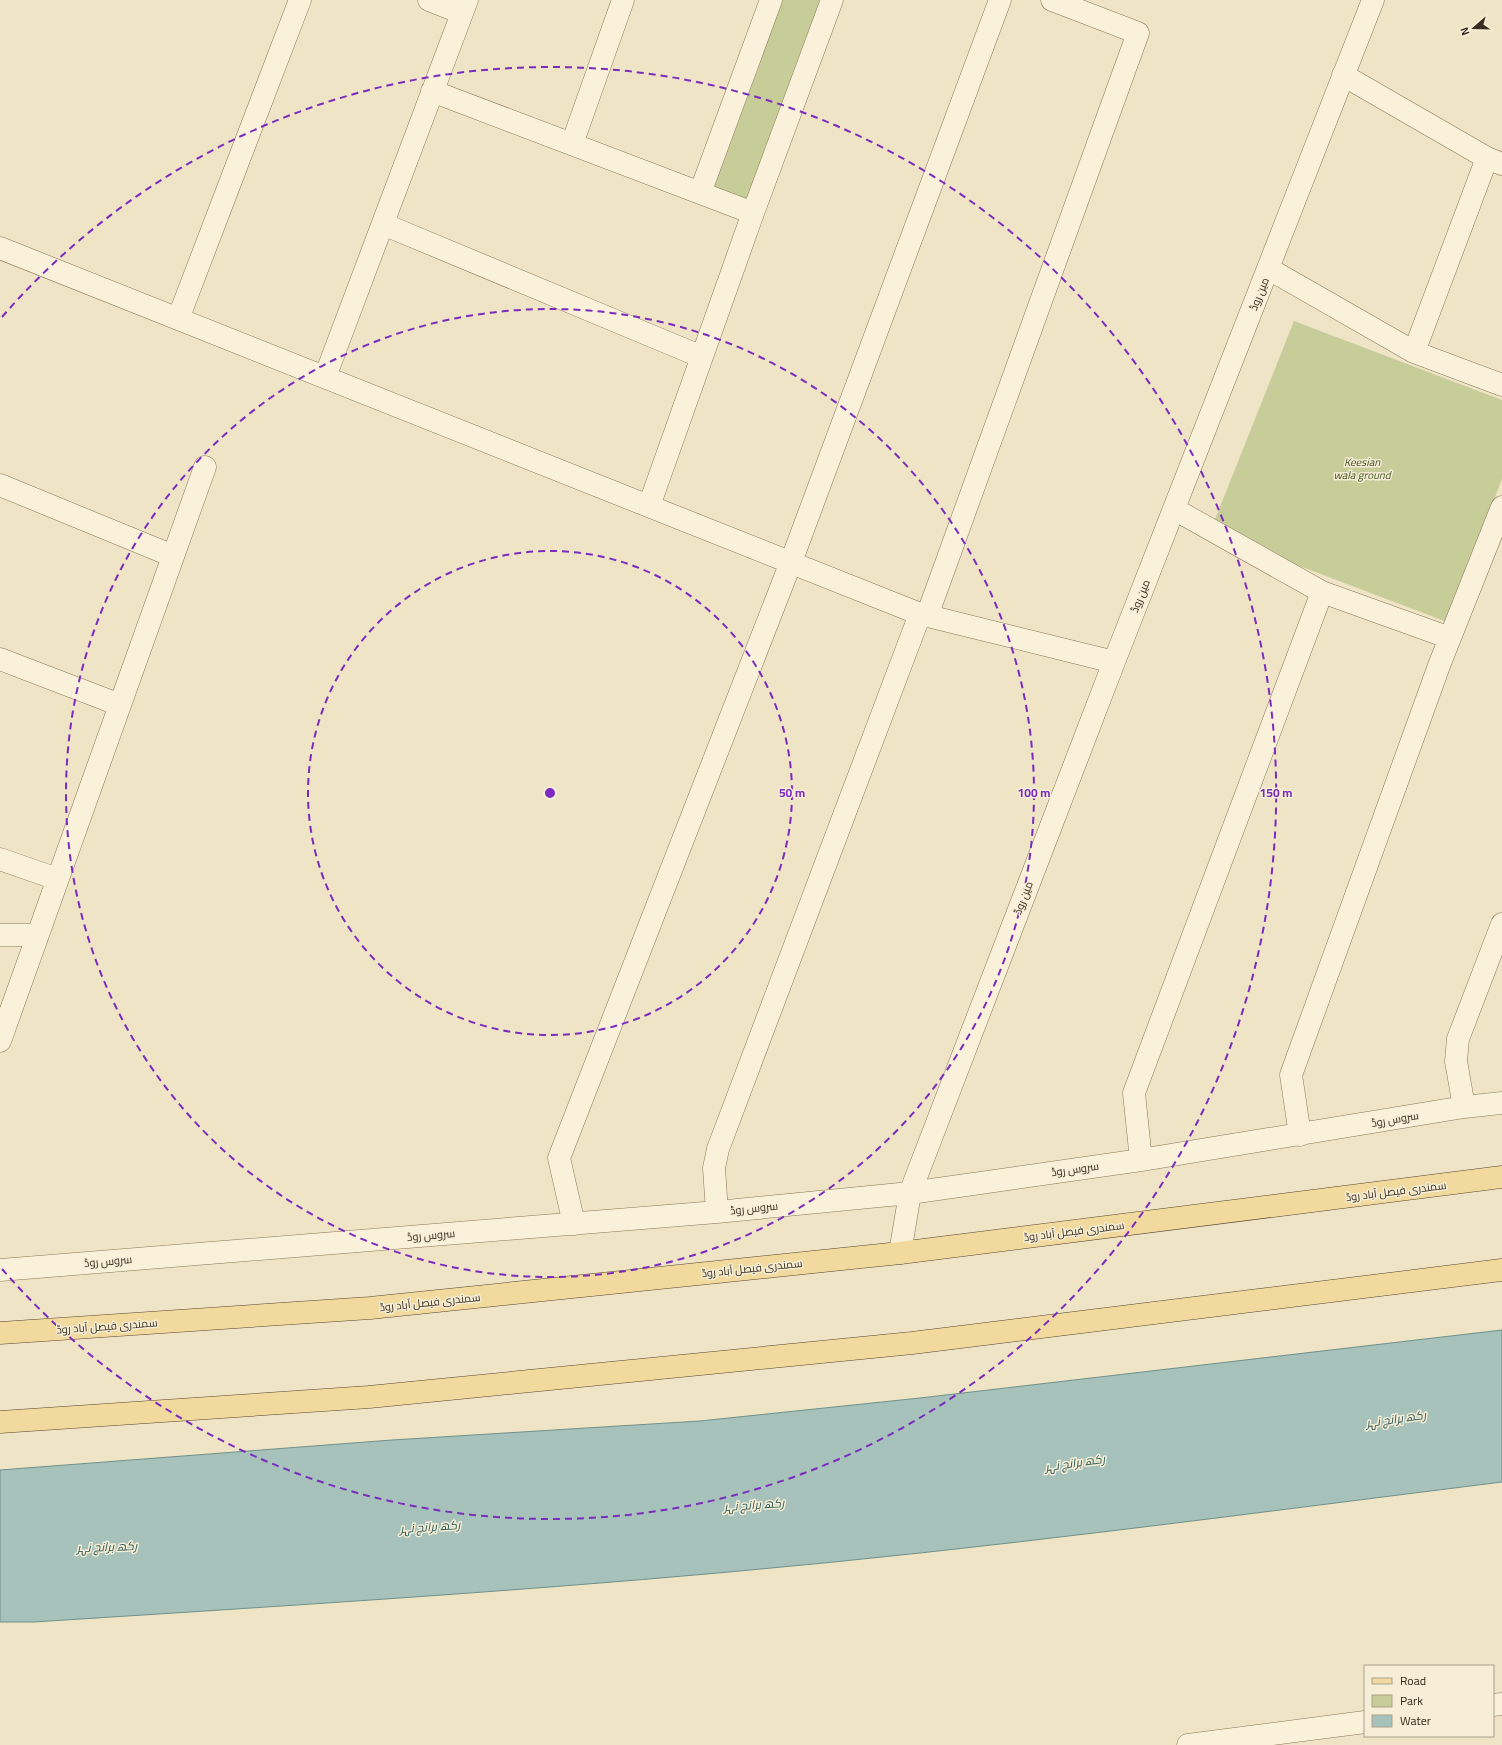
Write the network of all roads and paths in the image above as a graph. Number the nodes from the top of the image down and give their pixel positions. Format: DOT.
graph roads {
  1 [pos="300,0"];
  2 [pos="429,0"];
  3 [pos="623,0"];
  4 [pos="771,0"];
  5 [pos="832,0"];
  6 [pos="1000,0"];
  7 [pos="1052,0"];
  8 [pos="1373,0"];
  9 [pos="464,7"];
  10 [pos="1343,75"];
  11 [pos="432,91"];
  12 [pos="572,144"];
  13 [pos="1495,161"];
  14 [pos="700,193"];
  15 [pos="753,213"];
  16 [pos="383,224"];
  17 [pos="0,248"];
  18 [pos="1269,269"];
  19 [pos="178,319"];
  20 [pos="1414,352"];
  21 [pos="702,357"];
  22 [pos="325,377"];
  23 [pos="1502,385"];
  24 [pos="206,467"];
  25 [pos="0,485"];
  26 [pos="649,506"];
  27 [pos="1502,507"];
  28 [pos="1174,509"];
  29 [pos="173,556"];
  30 [pos="791,562"];
  31 [pos="1322,592"];
  32 [pos="923,615"];
  33 [pos="1450,638"];
  34 [pos="0,659"];
  35 [pos="1114,662"];
  36 [pos="120,705"];
  37 [pos="0,859"];
  38 [pos="57,879"];
  39 [pos="1502,924"];
  40 [pos="0,935"];
  41 [pos="38,935"];
  42 [pos="0,1041"];
  43 [pos="1502,1103"];
  44 [pos="1464,1107"];
  45 [pos="1300,1135"];
  46 [pos="1141,1160"];
  47 [pos="1502,1177"];
  48 [pos="910,1193"];
  49 [pos="717,1212"];
  50 [pos="574,1224"];
  51 [pos="900,1253"];
  52 [pos="0,1270"];
  53 [pos="1502,1270"];
  54 [pos="0,1333"];
  55 [pos="0,1422"];
  56 [pos="1364,1722"];
  57 [pos="1188,1745"];
  1 -- 19 [label="street"];
  2 -- 9 [label="street"];
  3 -- 12 [label="street"];
  4 -- 14 [label="street"];
  5 -- 15 [label="street"];
  6 -- 30 [label="street"];
  7 -- 32 [label="street"];
  8 -- 10 [label="street, مین روڈ"];
  9 -- 11 [label="street"];
  10 -- 13 [label="street"];
  10 -- 18 [label="street, مین روڈ"];
  11 -- 12 [label="street"];
  11 -- 16 [label="street"];
  12 -- 14 [label="street"];
  13 -- 20 [label="street"];
  14 -- 15 [label="street"];
  15 -- 21 [label="street"];
  16 -- 21 [label="street"];
  16 -- 22 [label="street"];
  17 -- 19 [label="street"];
  18 -- 20 [label="street"];
  18 -- 28 [label="street, مین روڈ"];
  19 -- 22 [label="street"];
  20 -- 23 [label="street"];
  21 -- 26 [label="street"];
  22 -- 26 [label="street"];
  24 -- 29 [label="street"];
  25 -- 29 [label="street"];
  26 -- 30 [label="street"];
  27 -- 33 [label="street"];
  28 -- 31 [label="street"];
  28 -- 35 [label="street, مین روڈ"];
  29 -- 36 [label="street"];
  30 -- 32 [label="street"];
  30 -- 50 [label="street"];
  31 -- 33 [label="street"];
  31 -- 46 [label="street"];
  32 -- 35 [label="street"];
  32 -- 49 [label="street"];
  33 -- 45 [label="street"];
  34 -- 36 [label="street"];
  35 -- 48 [label="street, مین روڈ"];
  36 -- 38 [label="street"];
  37 -- 38 [label="street"];
  38 -- 41 [label="street"];
  39 -- 44 [label="street"];
  40 -- 41 [label="street"];
  41 -- 42 [label="street"];
  43 -- 44 [label="street, سروس روڈ"];
  44 -- 45 [label="street, سروس روڈ"];
  45 -- 46 [label="street, سروس روڈ"];
  46 -- 48 [label="street, سروس روڈ"];
  47 -- 51 [label="main road, سمندری فیصل آباد روڈ"];
  48 -- 49 [label="street, سروس روڈ"];
  48 -- 51 [label="street, مین روڈ"];
  49 -- 50 [label="street, سروس روڈ"];
  50 -- 52 [label="street, سروس روڈ"];
  51 -- 54 [label="main road, سمندری فیصل آباد روڈ"];
  53 -- 55 [label="main road"];
  56 -- 57 [label="street"];
}
